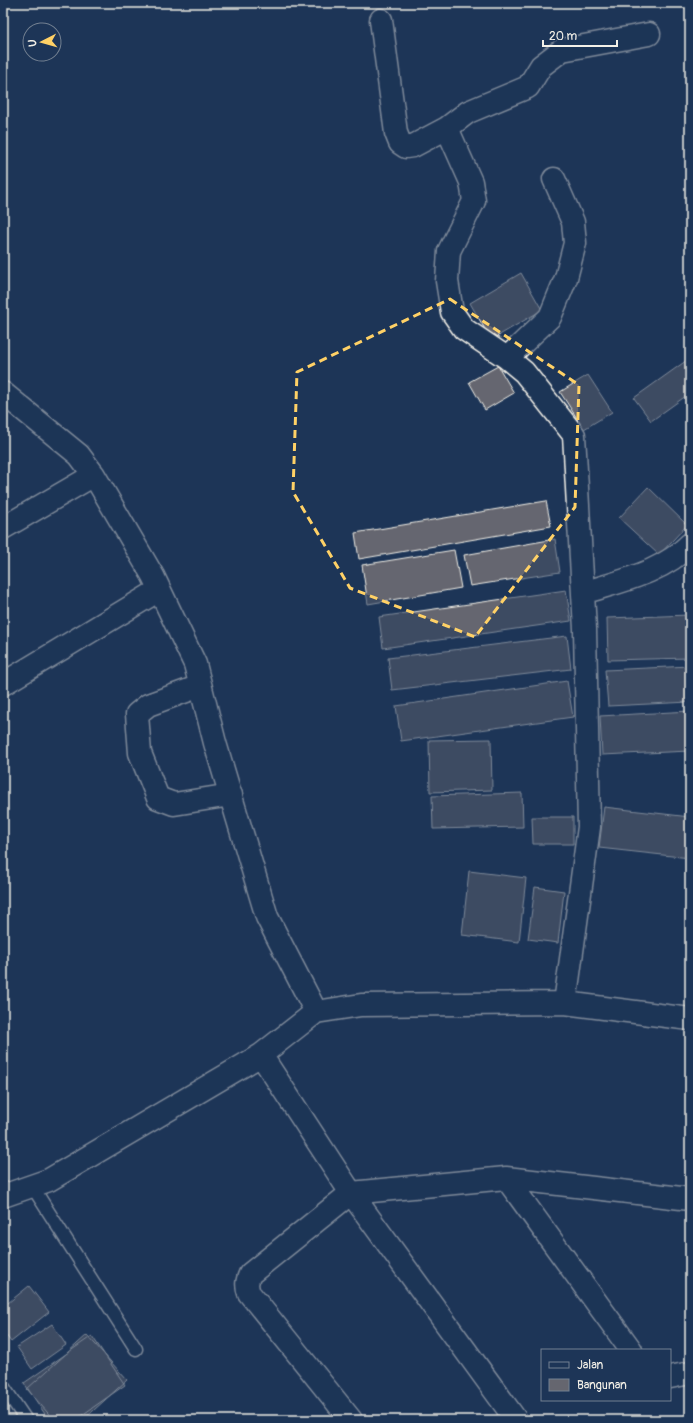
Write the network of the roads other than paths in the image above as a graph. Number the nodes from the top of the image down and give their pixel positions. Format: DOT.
graph roads {
  1 [pos="381,20"];
  2 [pos="649,34"];
  3 [pos="447,128"];
  4 [pos="554,179"];
  5 [pos="508,358"];
  6 [pos="3,393"];
  7 [pos="94,475"];
  8 [pos="3,528"];
  9 [pos="690,544"];
  10 [pos="159,590"];
  11 [pos="583,593"];
  12 [pos="3,684"];
  13 [pos="200,686"];
  14 [pos="231,795"];
  15 [pos="565,1003"];
  16 [pos="316,1012"];
  17 [pos="690,1019"];
  18 [pos="261,1055"];
  19 [pos="506,1178"];
  20 [pos="32,1186"];
  21 [pos="350,1193"];
  22 [pos="3,1196"];
  23 [pos="690,1199"];
  24 [pos="136,1349"];
  25 [pos="630,1349"];
  26 [pos="690,1373"];
  27 [pos="671,1377"];
  28 [pos="3,1386"];
  29 [pos="26,1420"];
  30 [pos="351,1420"];
  31 [pos="516,1420"];
  1 -- 3 [label="street"];
  2 -- 3 [label="street"];
  3 -- 5 [label="street"];
  4 -- 5 [label="street"];
  5 -- 11 [label="street"];
  6 -- 7 [label="street"];
  7 -- 8 [label="street"];
  7 -- 10 [label="street"];
  9 -- 11 [label="street"];
  10 -- 12 [label="street"];
  10 -- 13 [label="street"];
  11 -- 15 [label="street"];
  13 -- 14 [label="street"];
  13 -- 14 [label="street"];
  14 -- 16 [label="street"];
  15 -- 16 [label="street"];
  15 -- 17 [label="street"];
  16 -- 18 [label="street"];
  18 -- 20 [label="street"];
  18 -- 21 [label="street"];
  19 -- 21 [label="street"];
  19 -- 23 [label="street"];
  19 -- 25 [label="street"];
  20 -- 22 [label="street"];
  20 -- 24 [label="lane"];
  21 -- 30 [label="street"];
  21 -- 31 [label="street"];
  26 -- 27 [label="street"];
  28 -- 29 [label="lane"];
}
